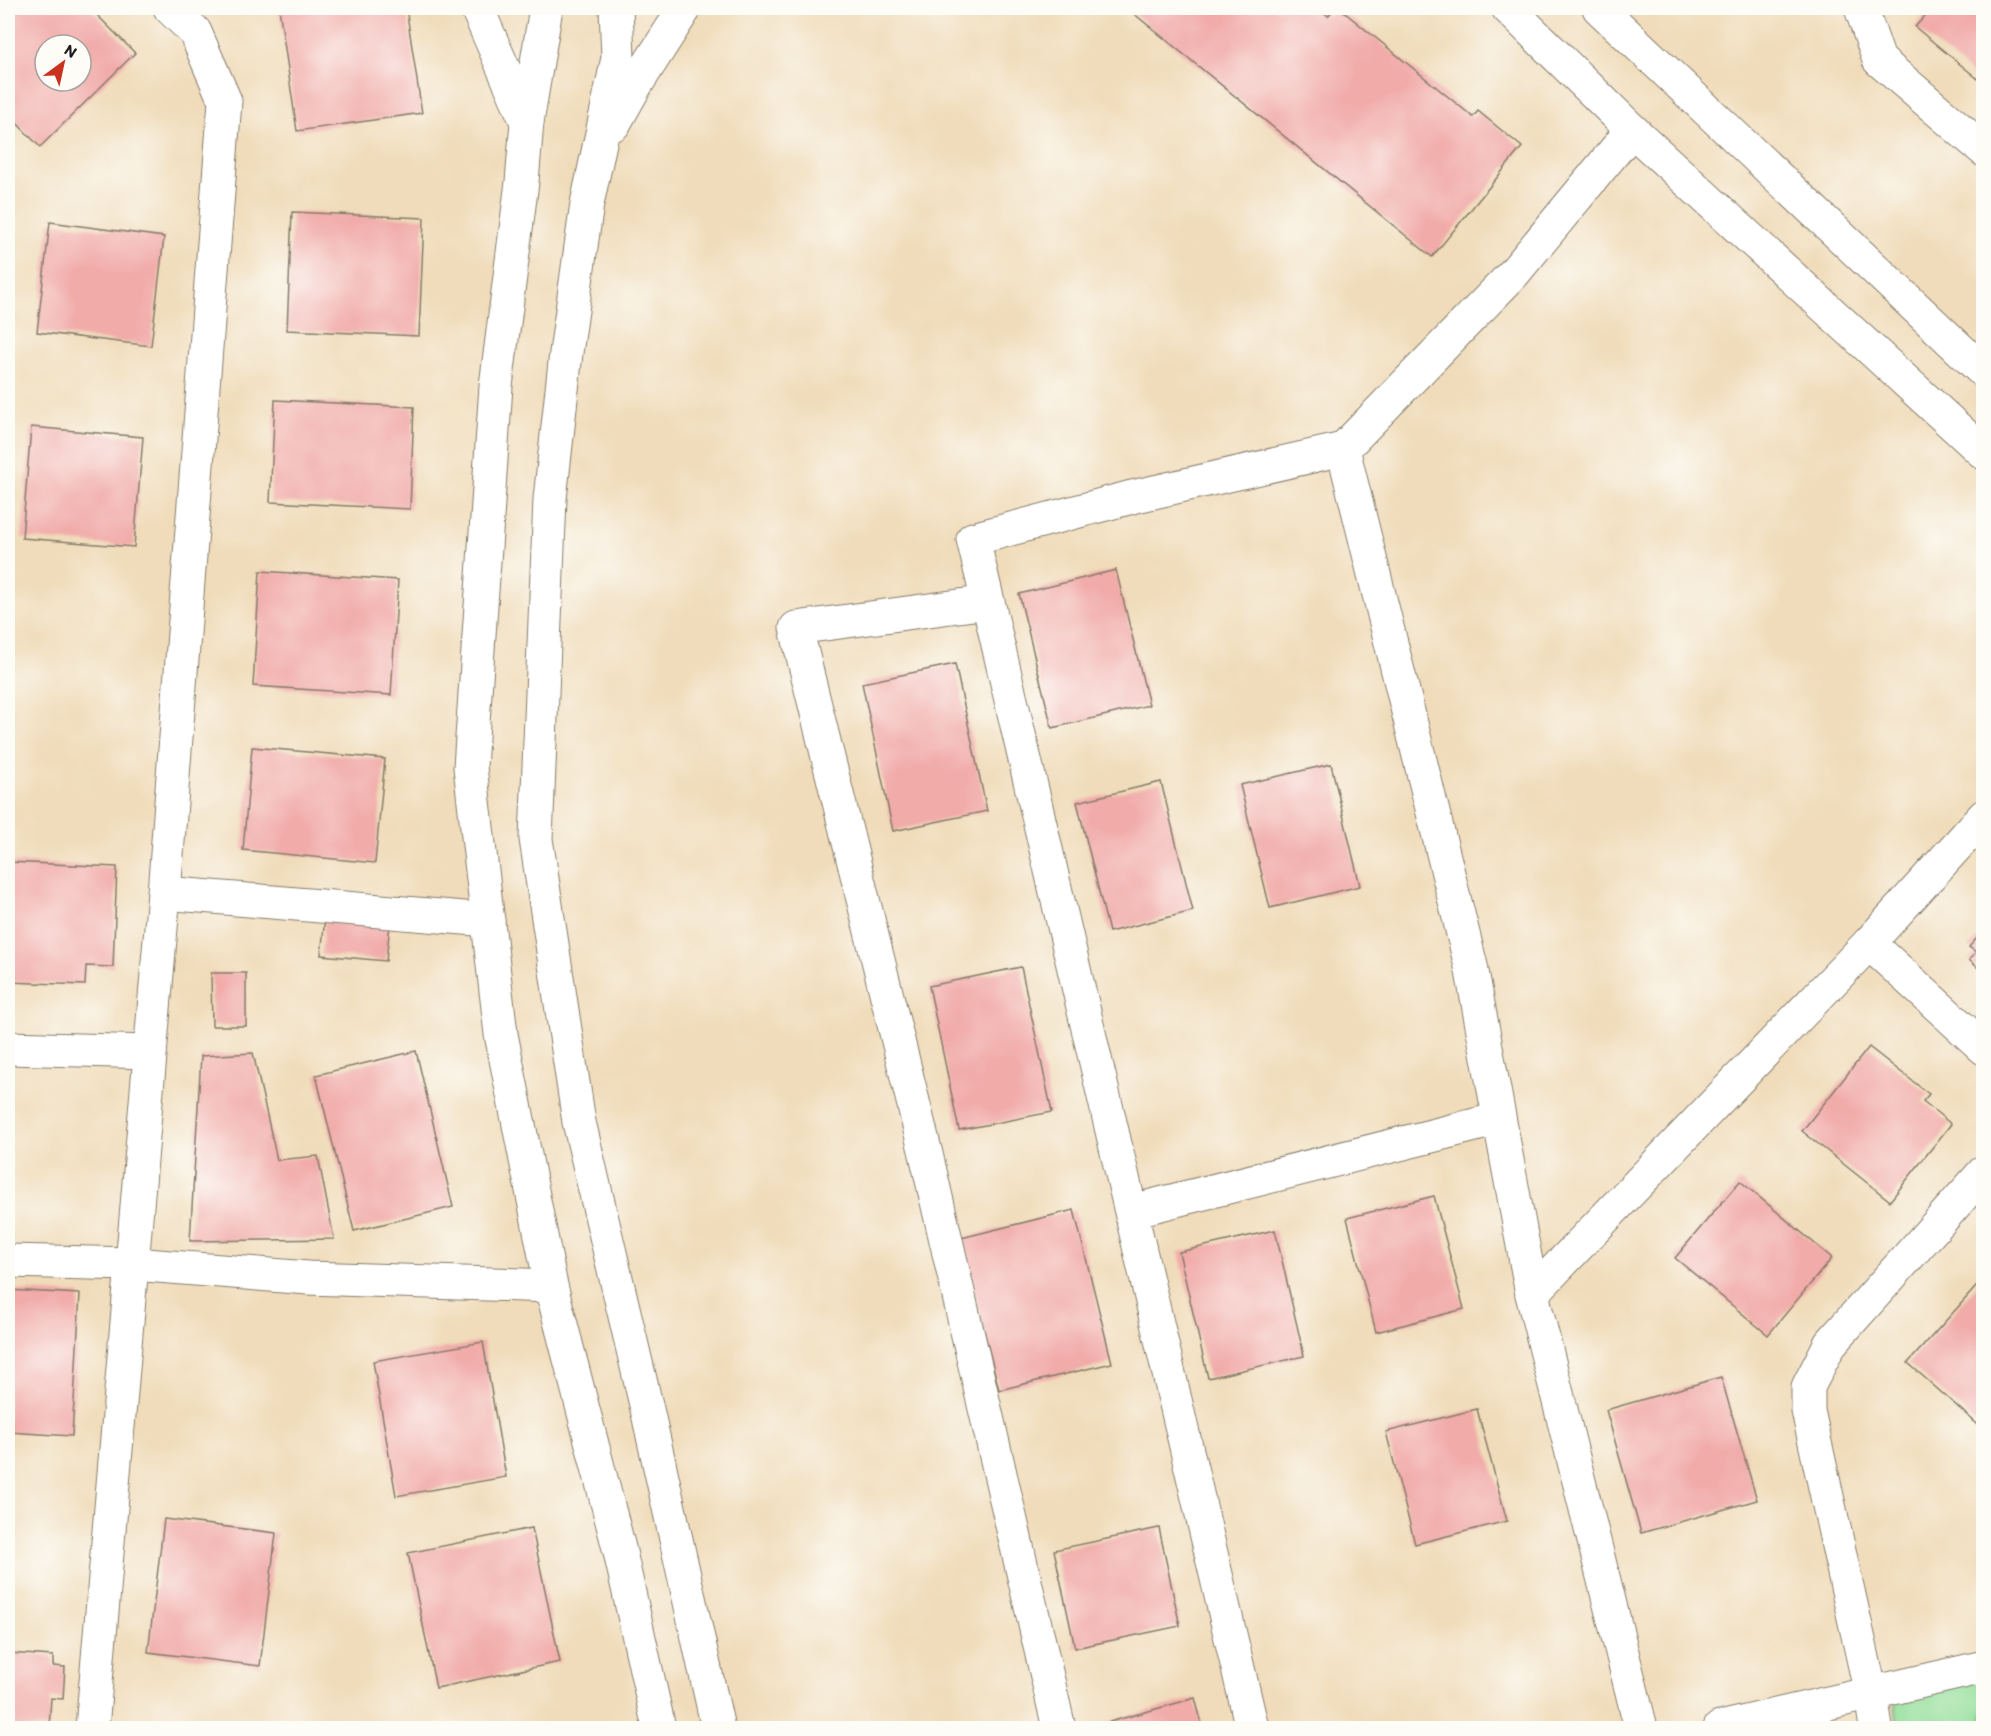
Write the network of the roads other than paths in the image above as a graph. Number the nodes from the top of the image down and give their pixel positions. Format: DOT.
graph roads {
  1 [pos="170,8"];
  2 [pos="477,8"];
  3 [pos="546,8"];
  4 [pos="616,8"];
  5 [pos="685,8"];
  6 [pos="1508,8"];
  7 [pos="1599,8"];
  8 [pos="1861,8"];
  9 [pos="527,122"];
  10 [pos="1632,130"];
  11 [pos="1983,150"];
  12 [pos="597,155"];
  13 [pos="1983,372"];
  14 [pos="1343,449"];
  15 [pos="1983,453"];
  16 [pos="988,602"];
  17 [pos="1983,816"];
  18 [pos="164,893"];
  19 [pos="488,920"];
  20 [pos="1869,943"];
  21 [pos="8,1048"];
  22 [pos="1983,1048"];
  23 [pos="150,1052"];
  24 [pos="1499,1119"];
  25 [pos="1983,1172"];
  26 [pos="1132,1211"];
  27 [pos="8,1262"];
  28 [pos="133,1264"];
  29 [pos="551,1286"];
  30 [pos="1532,1294"];
  31 [pos="1983,1667"];
  32 [pos="1871,1694"];
  33 [pos="92,1728"];
  34 [pos="659,1728"];
  35 [pos="718,1728"];
  36 [pos="1059,1728"];
  37 [pos="1252,1728"];
  38 [pos="1641,1728"];
  39 [pos="1720,1728"];
  40 [pos="1876,1728"];
  1 -- 18 [label="street"];
  2 -- 9 [label="street"];
  3 -- 9 [label="street"];
  4 -- 12 [label="street"];
  5 -- 12 [label="street"];
  6 -- 10 [label="street"];
  7 -- 13 [label="street"];
  8 -- 11 [label="street"];
  9 -- 19 [label="street"];
  10 -- 14 [label="street"];
  10 -- 15 [label="street"];
  12 -- 35 [label="street"];
  14 -- 16 [label="street"];
  14 -- 24 [label="street"];
  16 -- 26 [label="street"];
  16 -- 36 [label="street"];
  17 -- 20 [label="street"];
  18 -- 19 [label="street"];
  18 -- 23 [label="street"];
  19 -- 29 [label="street"];
  20 -- 22 [label="street"];
  20 -- 30 [label="street"];
  21 -- 23 [label="street"];
  23 -- 28 [label="street"];
  24 -- 26 [label="street"];
  24 -- 30 [label="street"];
  25 -- 32 [label="street"];
  26 -- 37 [label="street"];
  27 -- 28 [label="street"];
  28 -- 29 [label="street"];
  28 -- 33 [label="street"];
  29 -- 34 [label="street"];
  30 -- 38 [label="street"];
  31 -- 32 [label="street"];
  32 -- 39 [label="street"];
  32 -- 40 [label="street"];
}
